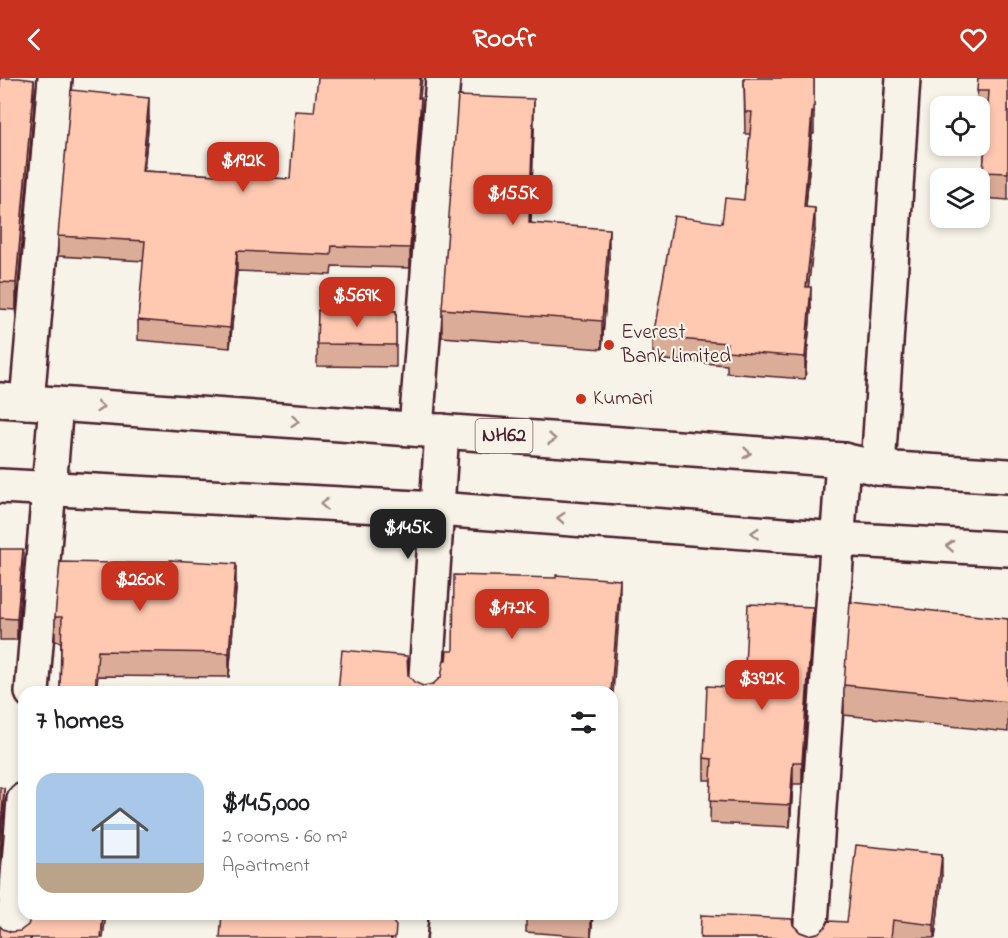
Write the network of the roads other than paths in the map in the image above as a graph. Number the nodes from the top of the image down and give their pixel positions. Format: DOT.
graph roads {
  1 [pos="55,78"];
  2 [pos="443,78"];
  3 [pos="903,78"];
  4 [pos="28,402"];
  5 [pos="429,430"];
  6 [pos="843,460"];
  7 [pos="878,468"];
  8 [pos="1008,476"];
  9 [pos="0,486"];
  10 [pos="48,490"];
  11 [pos="437,509"];
  12 [pos="838,539"];
  13 [pos="1008,549"];
  14 [pos="33,686"];
  15 [pos="425,686"];
  16 [pos="18,875"];
  17 [pos="410,920"];
  18 [pos="13,938"];
  19 [pos="409,938"];
  20 [pos="810,938"];
  1 -- 4 [label="street"];
  2 -- 5 [label="street"];
  3 -- 7 [label="street"];
  4 -- 5 [label="street, NH62, one-way"];
  4 -- 10 [label="street"];
  5 -- 6 [label="street, NH62, one-way"];
  5 -- 11 [label="street"];
  6 -- 7 [label="street, NH62"];
  6 -- 12 [label="street"];
  7 -- 8 [label="street, NH62"];
  9 -- 10 [label="street"];
  11 -- 10 [label="street, one-way"];
  10 -- 14 [label="street"];
  12 -- 11 [label="street, one-way"];
  11 -- 15 [label="street"];
  13 -- 12 [label="street, one-way"];
  12 -- 20 [label="street"];
  16 -- 18 [label="street"];
  17 -- 19 [label="street"];
}
